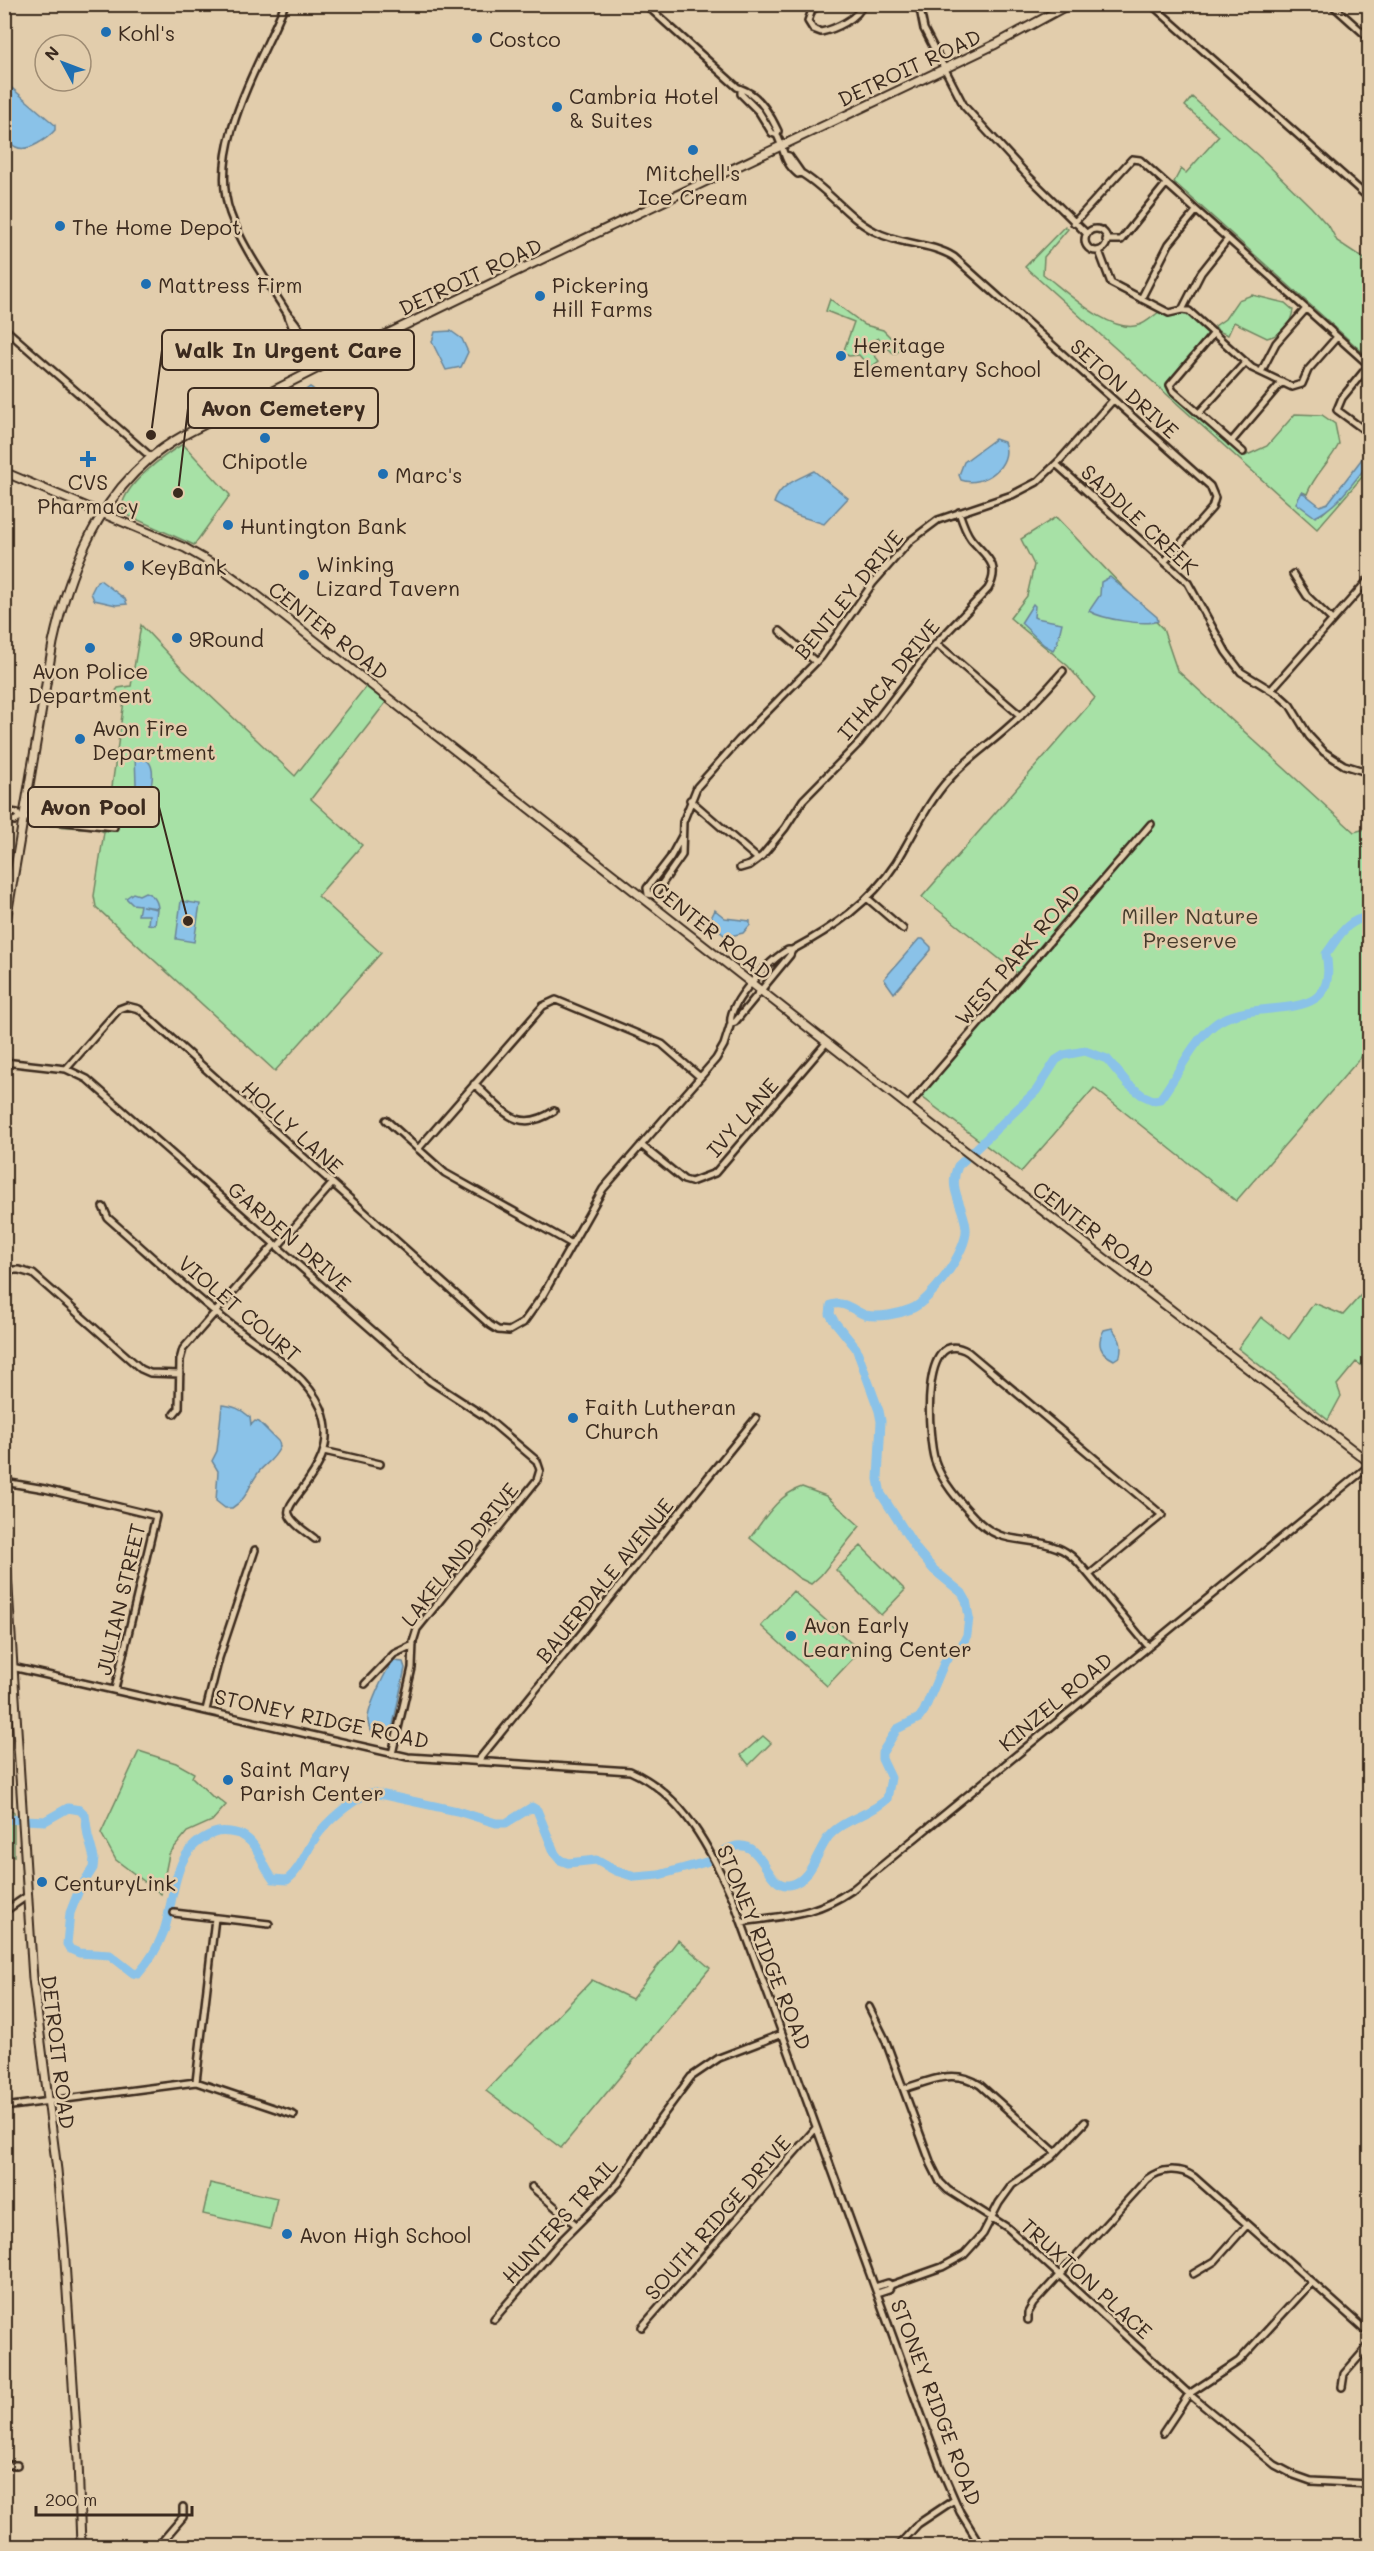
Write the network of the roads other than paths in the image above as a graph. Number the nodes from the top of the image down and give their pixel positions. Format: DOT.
graph roads {
  1 [pos="285,4"];
  2 [pos="645,4"];
  3 [pos="821,4"];
  4 [pos="863,4"];
  5 [pos="919,4"];
  6 [pos="1070,4"];
  7 [pos="1151,4"];
  8 [pos="1331,4"];
  9 [pos="1370,39"];
  10 [pos="945,68"];
  11 [pos="782,146"];
  12 [pos="1166,184"];
  13 [pos="1370,199"];
  14 [pos="1196,211"];
  15 [pos="1074,223"];
  16 [pos="1087,234"];
  17 [pos="1228,239"];
  18 [pos="1107,240"];
  19 [pos="1099,250"];
  20 [pos="1141,298"];
  21 [pos="1306,309"];
  22 [pos="1182,310"];
  23 [pos="4,328"];
  24 [pos="1214,333"];
  25 [pos="1337,337"];
  26 [pos="1246,362"];
  27 [pos="1369,365"];
  28 [pos="316,369"];
  29 [pos="1261,372"];
  30 [pos="1282,382"];
  31 [pos="1113,400"];
  32 [pos="1198,413"];
  33 [pos="1370,429"];
  34 [pos="1231,442"];
  35 [pos="1243,452"];
  36 [pos="151,457"];
  37 [pos="1056,464"];
  38 [pos="4,472"];
  39 [pos="959,512"];
  40 [pos="103,513"];
  41 [pos="1165,561"];
  42 [pos="1293,574"];
  43 [pos="1370,578"];
  44 [pos="1331,619"];
  45 [pos="780,631"];
  46 [pos="936,643"];
  47 [pos="816,662"];
  48 [pos="1063,671"];
  49 [pos="1271,690"];
  50 [pos="1021,716"];
  51 [pos="1370,773"];
  52 [pos="690,800"];
  53 [pos="4,811"];
  54 [pos="21,818"];
  55 [pos="4,819"];
  56 [pos="1152,824"];
  57 [pos="114,827"];
  58 [pos="682,836"];
  59 [pos="758,859"];
  60 [pos="740,868"];
  61 [pos="646,896"];
  62 [pos="867,898"];
  63 [pos="903,929"];
  64 [pos="4,933"];
  65 [pos="792,951"];
  66 [pos="753,983"];
  67 [pos="761,990"];
  68 [pos="731,1023"];
  69 [pos="827,1042"];
  70 [pos="4,1062"];
  71 [pos="66,1069"];
  72 [pos="700,1077"];
  73 [pos="474,1084"];
  74 [pos="908,1106"];
  75 [pos="554,1111"];
  76 [pos="386,1120"];
  77 [pos="641,1145"];
  78 [pos="418,1149"];
  79 [pos="332,1184"];
  80 [pos="103,1207"];
  81 [pos="572,1244"];
  82 [pos="276,1245"];
  83 [pos="4,1270"];
  84 [pos="215,1311"];
  85 [pos="180,1374"];
  86 [pos="174,1414"];
  87 [pos="756,1418"];
  88 [pos="324,1451"];
  89 [pos="380,1464"];
  90 [pos="1370,1464"];
  91 [pos="4,1482"];
  92 [pos="535,1483"];
  93 [pos="4,1526"];
  94 [pos="315,1539"];
  95 [pos="255,1550"];
  96 [pos="1089,1575"];
  97 [pos="412,1645"];
  98 [pos="1148,1646"];
  99 [pos="8,1667"];
  100 [pos="365,1684"];
  101 [pos="115,1689"];
  102 [pos="206,1710"];
  103 [pos="392,1754"];
  104 [pos="477,1762"];
  105 [pos="27,1896"];
  106 [pos="4,1912"];
  107 [pos="174,1913"];
  108 [pos="215,1918"];
  109 [pos="742,1922"];
  110 [pos="270,1924"];
  111 [pos="870,2007"];
  112 [pos="782,2034"];
  113 [pos="196,2082"];
  114 [pos="904,2089"];
  115 [pos="48,2101"];
  116 [pos="4,2107"];
  117 [pos="294,2115"];
  118 [pos="1085,2122"];
  119 [pos="816,2128"];
  120 [pos="1056,2153"];
  121 [pos="532,2187"];
  122 [pos="993,2218"];
  123 [pos="576,2225"];
  124 [pos="1247,2225"];
  125 [pos="1193,2274"];
  126 [pos="1059,2275"];
  127 [pos="1311,2282"];
  128 [pos="891,2285"];
  129 [pos="875,2287"];
  130 [pos="877,2294"];
  131 [pos="494,2319"];
  132 [pos="1028,2320"];
  133 [pos="642,2327"];
  134 [pos="1370,2334"];
  135 [pos="1370,2344"];
  136 [pos="1342,2386"];
  137 [pos="1189,2394"];
  138 [pos="1163,2433"];
  139 [pos="4,2465"];
  140 [pos="17,2465"];
  141 [pos="1370,2484"];
  142 [pos="954,2500"];
  143 [pos="183,2507"];
  144 [pos="81,2547"];
  145 [pos="158,2547"];
  146 [pos="898,2547"];
  147 [pos="981,2547"];
  1 -- 28 [label="street"];
  2 -- 11 [label="street, SETON DRIVE"];
  3 -- 4 [label="street"];
  5 -- 10 [label="street"];
  6 -- 10 [label="main road, DETROIT ROAD"];
  7 -- 13 [label="street"];
  8 -- 9 [label="street"];
  10 -- 11 [label="main road, DETROIT ROAD"];
  10 -- 15 [label="street"];
  11 -- 28 [label="main road, DETROIT ROAD"];
  11 -- 31 [label="street, SETON DRIVE"];
  12 -- 14 [label="street"];
  12 -- 15 [label="street"];
  12 -- 18 [label="street"];
  14 -- 17 [label="street"];
  14 -- 20 [label="street"];
  15 -- 16 [label="street"];
  16 -- 18 [label="street"];
  16 -- 19 [label="street"];
  17 -- 21 [label="street"];
  17 -- 22 [label="street"];
  18 -- 19 [label="street"];
  19 -- 20 [label="street"];
  20 -- 22 [label="street"];
  21 -- 25 [label="street"];
  21 -- 29 [label="street"];
  22 -- 24 [label="street"];
  23 -- 36 [label="street"];
  24 -- 26 [label="street"];
  24 -- 32 [label="street"];
  25 -- 27 [label="street"];
  25 -- 30 [label="street"];
  26 -- 29 [label="street"];
  26 -- 32 [label="street"];
  27 -- 33 [label="street"];
  28 -- 36 [label="main road, DETROIT ROAD"];
  29 -- 30 [label="street"];
  30 -- 34 [label="street"];
  31 -- 37 [label="street, BENTLEY DRIVE"];
  31 -- 41 [label="street, SETON DRIVE"];
  32 -- 34 [label="street"];
  34 -- 35 [label="street"];
  36 -- 40 [label="main road, DETROIT ROAD"];
  37 -- 39 [label="street, BENTLEY DRIVE"];
  37 -- 41 [label="street, SADDLE CREEK"];
  38 -- 40 [label="main road, CENTER ROAD"];
  39 -- 46 [label="street, ITHACA DRIVE"];
  39 -- 47 [label="street, BENTLEY DRIVE"];
  40 -- 54 [label="main road, DETROIT ROAD"];
  40 -- 61 [label="main road, CENTER ROAD"];
  41 -- 49 [label="street, SADDLE CREEK"];
  42 -- 44 [label="street"];
  43 -- 44 [label="street"];
  44 -- 49 [label="street"];
  45 -- 47 [label="street"];
  46 -- 50 [label="street"];
  46 -- 59 [label="street, ITHACA DRIVE"];
  47 -- 52 [label="street, BENTLEY DRIVE"];
  48 -- 50 [label="street"];
  49 -- 51 [label="street, SADDLE CREEK"];
  50 -- 62 [label="street"];
  52 -- 58 [label="street, BENTLEY DRIVE"];
  52 -- 59 [label="street"];
  53 -- 54 [label="street"];
  54 -- 55 [label="street"];
  54 -- 57 [label="street"];
  54 -- 64 [label="main road, DETROIT ROAD"];
  56 -- 74 [label="street, WEST PARK ROAD"];
  58 -- 61 [label="street, BENTLEY DRIVE"];
  58 -- 61 [label="street, BENTLEY DRIVE"];
  59 -- 60 [label="street, ITHACA DRIVE"];
  61 -- 66 [label="main road, CENTER ROAD"];
  62 -- 63 [label="street"];
  62 -- 65 [label="street"];
  65 -- 66 [label="street"];
  65 -- 67 [label="street"];
  66 -- 67 [label="main road, CENTER ROAD"];
  66 -- 68 [label="street"];
  67 -- 68 [label="street"];
  67 -- 69 [label="main road, CENTER ROAD"];
  68 -- 72 [label="street"];
  69 -- 74 [label="main road, CENTER ROAD"];
  69 -- 77 [label="street, IVY LANE"];
  70 -- 71 [label="street, GARDEN DRIVE"];
  71 -- 79 [label="street, HOLLY LANE"];
  71 -- 82 [label="street, GARDEN DRIVE"];
  72 -- 73 [label="street"];
  72 -- 77 [label="street"];
  73 -- 75 [label="street"];
  73 -- 78 [label="street"];
  74 -- 90 [label="main road, CENTER ROAD"];
  76 -- 78 [label="street"];
  77 -- 81 [label="street"];
  78 -- 81 [label="street"];
  79 -- 81 [label="street, HOLLY LANE"];
  79 -- 82 [label="street"];
  80 -- 84 [label="street, VIOLET COURT"];
  82 -- 84 [label="street"];
  82 -- 92 [label="street, GARDEN DRIVE"];
  83 -- 85 [label="street"];
  84 -- 85 [label="street"];
  84 -- 88 [label="street, VIOLET COURT"];
  85 -- 86 [label="street"];
  87 -- 104 [label="street, BAUERDALE AVENUE"];
  88 -- 89 [label="street"];
  88 -- 94 [label="street"];
  90 -- 98 [label="street, KINZEL ROAD"];
  91 -- 101 [label="street, JULIAN STREET"];
  92 -- 97 [label="street, LAKELAND DRIVE"];
  93 -- 99 [label="main road, DETROIT ROAD"];
  95 -- 102 [label="street"];
  96 -- 96 [label="street"];
  96 -- 98 [label="street"];
  97 -- 100 [label="street, LAKELAND DRIVE"];
  97 -- 103 [label="street, LAKELAND DRIVE"];
  98 -- 109 [label="street, KINZEL ROAD"];
  99 -- 101 [label="street, STONEY RIDGE ROAD"];
  99 -- 105 [label="main road, DETROIT ROAD"];
  101 -- 102 [label="street, STONEY RIDGE ROAD"];
  102 -- 103 [label="street, STONEY RIDGE ROAD"];
  103 -- 104 [label="street, STONEY RIDGE ROAD"];
  104 -- 109 [label="street, STONEY RIDGE ROAD"];
  105 -- 106 [label="street"];
  105 -- 115 [label="main road, DETROIT ROAD"];
  107 -- 108 [label="street"];
  108 -- 110 [label="street"];
  108 -- 113 [label="street"];
  109 -- 112 [label="street, STONEY RIDGE ROAD"];
  111 -- 114 [label="street, TRUXTON PLACE"];
  112 -- 119 [label="street, STONEY RIDGE ROAD"];
  112 -- 123 [label="street, HUNTERS TRAIL"];
  113 -- 115 [label="street"];
  113 -- 117 [label="street"];
  114 -- 120 [label="street"];
  114 -- 122 [label="street, TRUXTON PLACE"];
  115 -- 116 [label="street"];
  115 -- 144 [label="main road, DETROIT ROAD"];
  118 -- 120 [label="street"];
  119 -- 129 [label="street, STONEY RIDGE ROAD"];
  119 -- 133 [label="street, SOUTH RIDGE DRIVE"];
  120 -- 122 [label="street"];
  121 -- 123 [label="street"];
  122 -- 126 [label="street, TRUXTON PLACE"];
  122 -- 128 [label="street"];
  123 -- 131 [label="street, HUNTERS TRAIL"];
  124 -- 125 [label="street"];
  124 -- 126 [label="street"];
  124 -- 127 [label="street"];
  126 -- 132 [label="street"];
  126 -- 137 [label="street, TRUXTON PLACE"];
  127 -- 134 [label="street"];
  127 -- 137 [label="street"];
  128 -- 129 [label="street"];
  128 -- 130 [label="street"];
  129 -- 130 [label="street, STONEY RIDGE ROAD"];
  130 -- 142 [label="street, STONEY RIDGE ROAD"];
  135 -- 136 [label="street"];
  137 -- 138 [label="street"];
  137 -- 141 [label="street, TRUXTON PLACE"];
  139 -- 140 [label="street"];
  142 -- 146 [label="street"];
  142 -- 147 [label="street, STONEY RIDGE ROAD"];
  143 -- 145 [label="street"];
}
